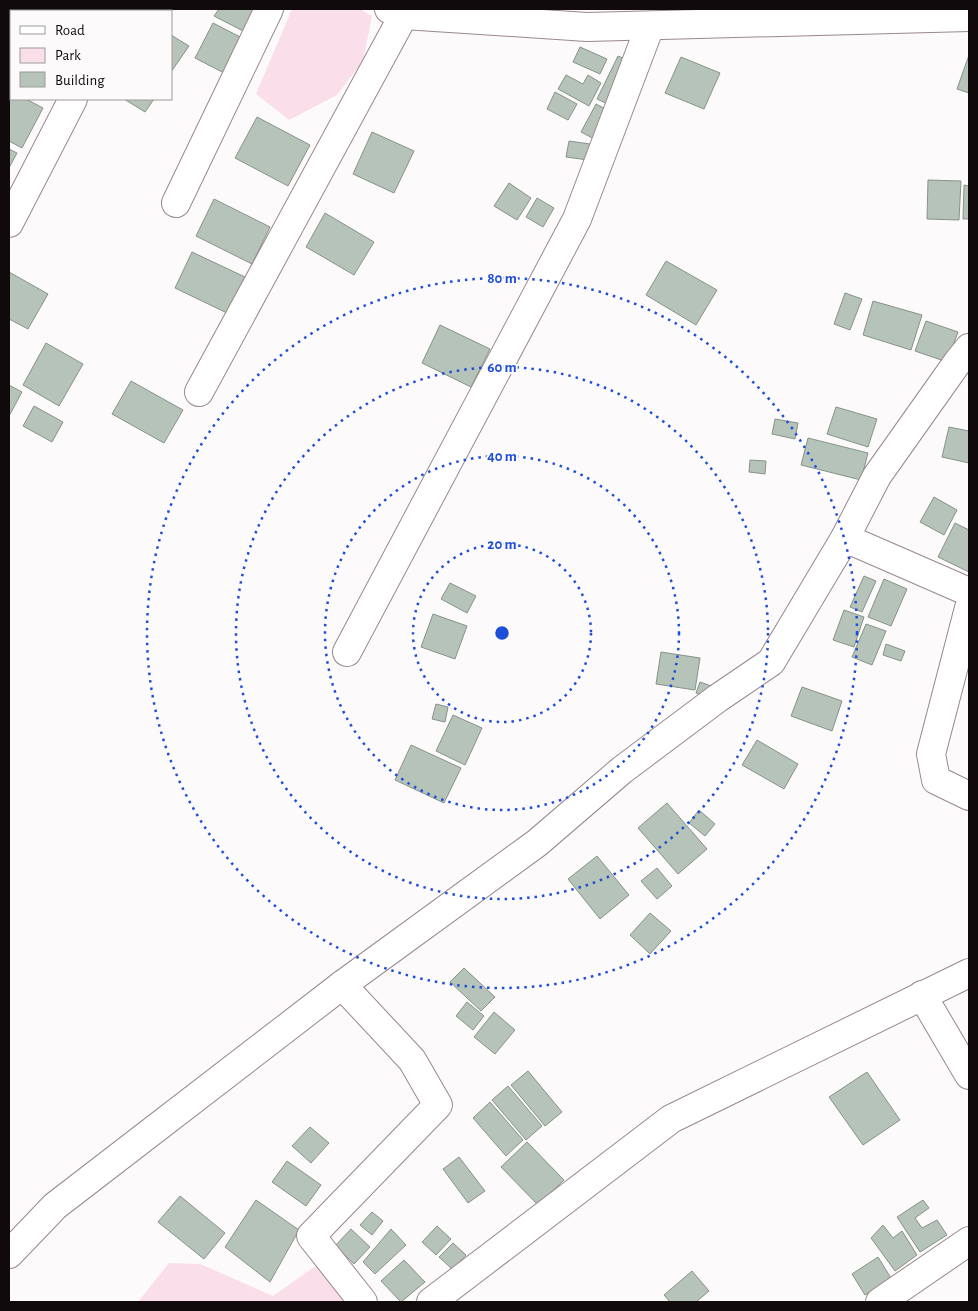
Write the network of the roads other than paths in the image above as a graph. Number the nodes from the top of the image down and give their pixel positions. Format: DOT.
graph roads {
  1 [pos="269,9"];
  2 [pos="400,11"];
  3 [pos="969,17"];
  4 [pos="650,26"];
  5 [pos="72,100"];
  6 [pos="176,203"];
  7 [pos="9,223"];
  8 [pos="969,348"];
  9 [pos="199,392"];
  10 [pos="845,538"];
  11 [pos="969,592"];
  12 [pos="969,608"];
  13 [pos="347,652"];
  14 [pos="969,796"];
  15 [pos="969,973"];
  16 [pos="342,986"];
  17 [pos="922,995"];
  18 [pos="969,1075"];
  19 [pos="969,1242"];
  20 [pos="9,1254"];
  21 [pos="363,1302"];
  22 [pos="431,1302"];
  23 [pos="880,1302"];
  1 -- 6 [label="street"];
  2 -- 4 [label="street"];
  2 -- 9 [label="street"];
  3 -- 4 [label="street"];
  4 -- 13 [label="street"];
  5 -- 7 [label="street"];
  8 -- 10 [label="street"];
  10 -- 11 [label="street"];
  10 -- 16 [label="street"];
  12 -- 14 [label="street"];
  15 -- 17 [label="street"];
  16 -- 20 [label="street"];
  16 -- 21 [label="street"];
  17 -- 18 [label="street"];
  17 -- 22 [label="street"];
  19 -- 23 [label="street"];
}
